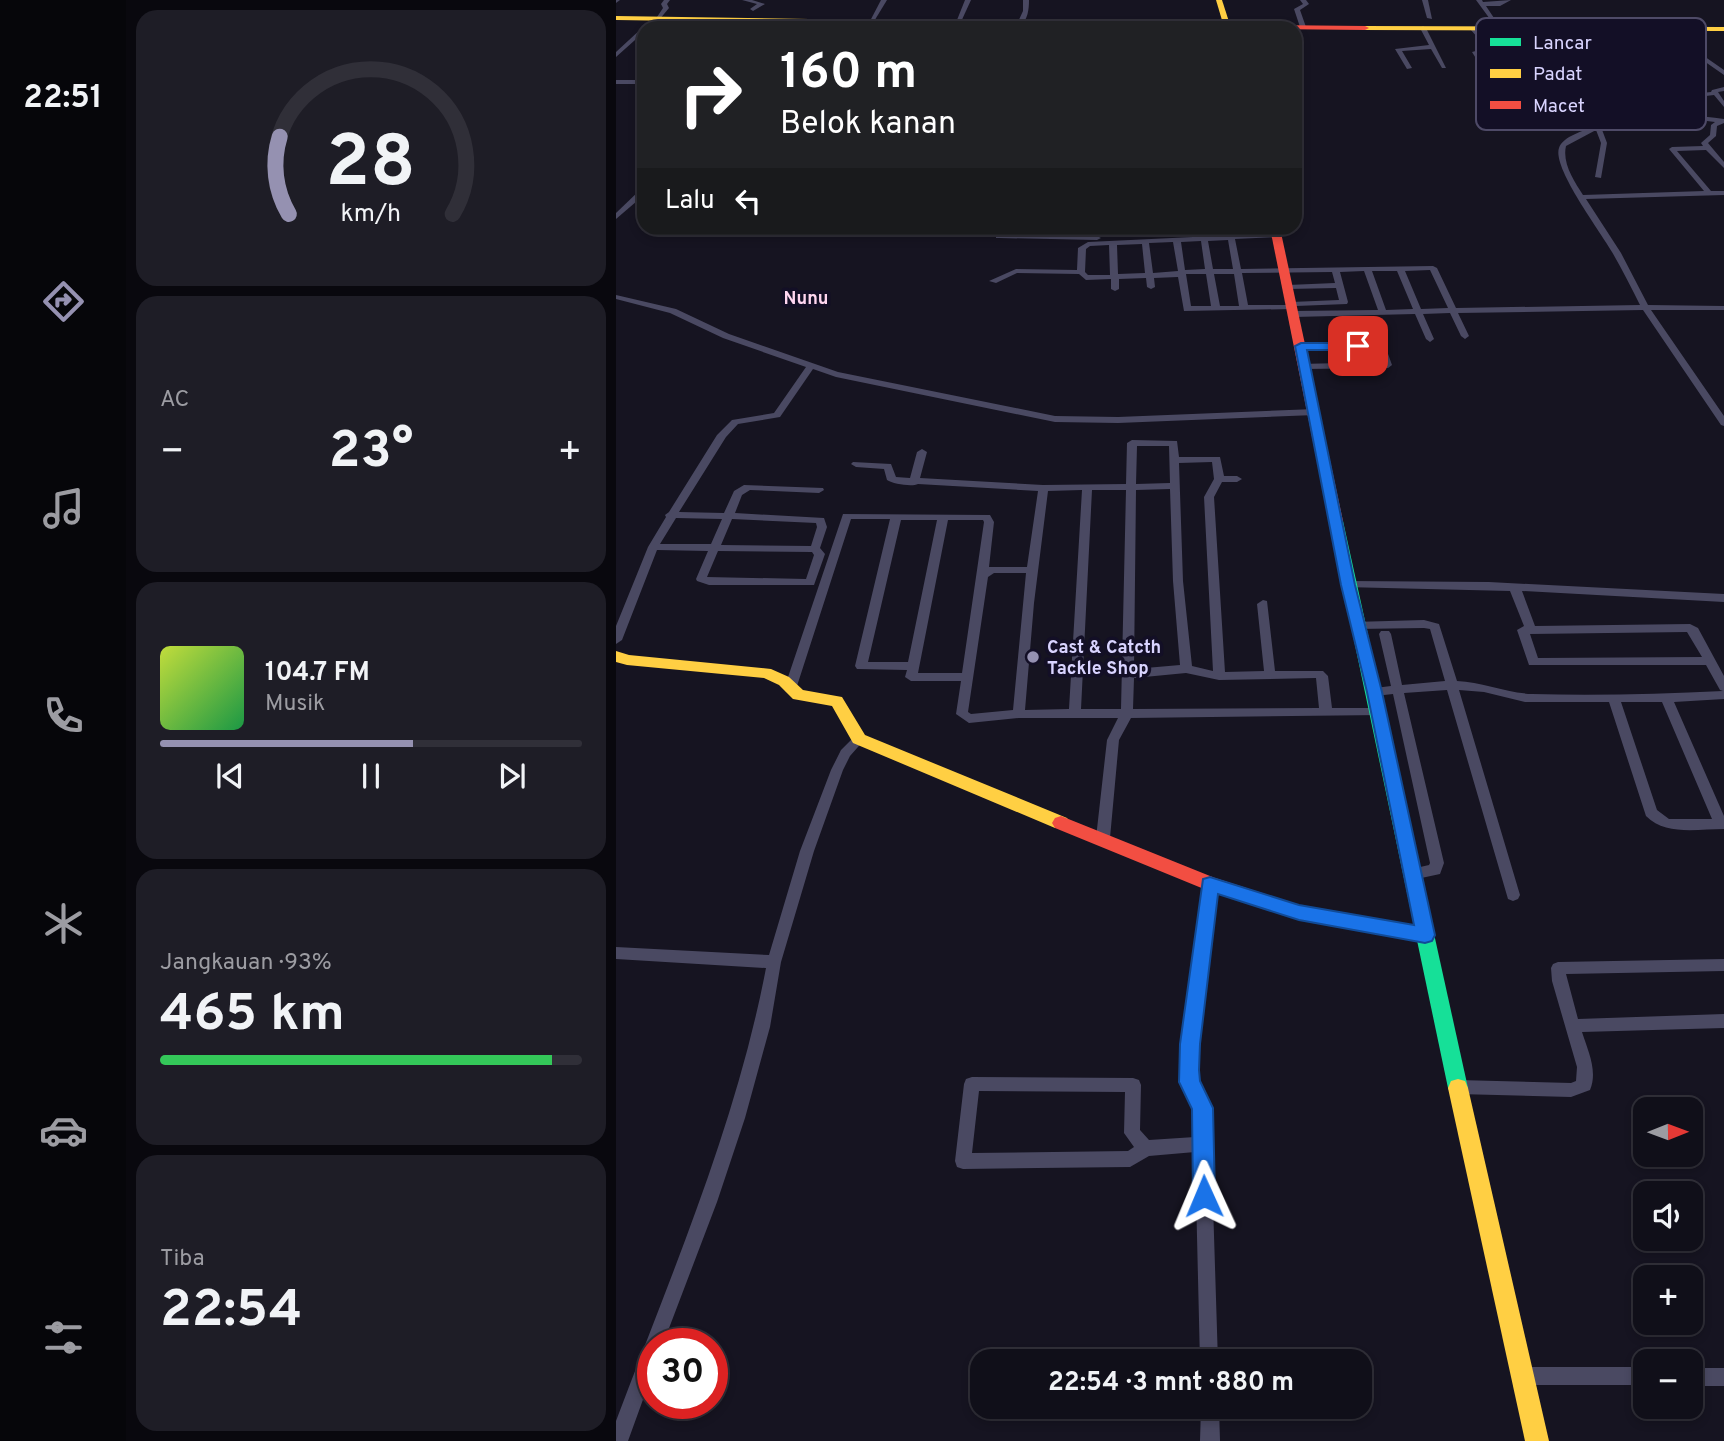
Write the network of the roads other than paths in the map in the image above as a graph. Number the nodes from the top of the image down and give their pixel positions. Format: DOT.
graph roads {
  1 [pos="667,0"];
  2 [pos="745,0"];
  3 [pos="884,0"];
  4 [pos="968,0"];
  5 [pos="1026,0"];
  6 [pos="1219,0"];
  7 [pos="1303,0"];
  8 [pos="1425,0"];
  9 [pos="1508,0"];
  10 [pos="1481,2"];
  11 [pos="753,9"];
  12 [pos="616,18"];
  13 [pos="1492,18"];
  14 [pos="653,21"];
  15 [pos="872,21"];
  16 [pos="962,21"];
  17 [pos="1026,21"];
  18 [pos="1226,21"];
  19 [pos="1301,21"];
  20 [pos="637,22"];
  21 [pos="1427,23"];
  22 [pos="1302,24"];
  23 [pos="1303,27"];
  24 [pos="1473,29"];
  25 [pos="1706,29"];
  26 [pos="1724,29"];
  27 [pos="1476,32"];
  28 [pos="637,36"];
  29 [pos="1433,47"];
  30 [pos="616,55"];
  31 [pos="1706,60"];
  32 [pos="1444,67"];
  33 [pos="1409,68"];
  34 [pos="1724,73"];
  35 [pos="616,82"];
  36 [pos="637,82"];
  37 [pos="1724,89"];
  38 [pos="1714,93"];
  39 [pos="1706,94"];
  40 [pos="1724,105"];
  41 [pos="1723,121"];
  42 [pos="1590,130"];
  43 [pos="1599,130"];
  44 [pos="1707,148"];
  45 [pos="1724,166"];
  46 [pos="1599,177"];
  47 [pos="1724,193"];
  48 [pos="1710,194"];
  49 [pos="637,197"];
  50 [pos="1581,197"];
  51 [pos="616,201"];
  52 [pos="632,202"];
  53 [pos="616,217"];
  54 [pos="1246,235"];
  55 [pos="1277,235"];
  56 [pos="999,236"];
  57 [pos="1231,237"];
  58 [pos="1203,238"];
  59 [pos="1177,240"];
  60 [pos="1145,241"];
  61 [pos="1118,242"];
  62 [pos="1367,269"];
  63 [pos="1400,269"];
  64 [pos="1284,270"];
  65 [pos="1335,270"];
  66 [pos="1210,271"];
  67 [pos="1237,271"];
  68 [pos="1081,272"];
  69 [pos="1182,273"];
  70 [pos="1150,276"];
  71 [pos="1115,277"];
  72 [pos="993,281"];
  73 [pos="1339,285"];
  74 [pos="1151,287"];
  75 [pos="1287,287"];
  76 [pos="1115,289"];
  77 [pos="616,296"];
  78 [pos="1645,307"];
  79 [pos="1244,308"];
  80 [pos="1724,308"];
  81 [pos="1216,309"];
  82 [pos="1292,309"];
  83 [pos="1418,311"];
  84 [pos="1454,311"];
  85 [pos="1383,313"];
  86 [pos="1465,336"];
  87 [pos="1430,339"];
  88 [pos="1301,346"];
  89 [pos="811,366"];
  90 [pos="1303,366"];
  91 [pos="1315,412"];
  92 [pos="1724,423"];
  93 [pos="922,452"];
  94 [pos="1175,460"];
  95 [pos="856,464"];
  96 [pos="1237,479"];
  97 [pos="1219,480"];
  98 [pos="914,483"];
  99 [pos="1087,486"];
  100 [pos="1131,486"];
  101 [pos="1175,486"];
  102 [pos="1043,488"];
  103 [pos="819,490"];
  104 [pos="670,514"];
  105 [pos="896,516"];
  106 [pos="729,517"];
  107 [pos="943,517"];
  108 [pos="653,547"];
  109 [pos="714,548"];
  110 [pos="815,549"];
  111 [pos="1032,570"];
  112 [pos="984,575"];
  113 [pos="1348,585"];
  114 [pos="1515,588"];
  115 [pos="1724,598"];
  116 [pos="1263,604"];
  117 [pos="1357,625"];
  118 [pos="1530,628"];
  119 [pos="1385,634"];
  120 [pos="616,640"];
  121 [pos="618,659"];
  122 [pos="1711,661"];
  123 [pos="914,666"];
  124 [pos="1186,669"];
  125 [pos="1129,674"];
  126 [pos="1270,675"];
  127 [pos="1219,676"];
  128 [pos="967,677"];
  129 [pos="1453,687"];
  130 [pos="1724,687"];
  131 [pos="790,689"];
  132 [pos="1397,690"];
  133 [pos="1375,692"];
  134 [pos="1724,695"];
  135 [pos="1614,698"];
  136 [pos="1666,698"];
  137 [pos="1326,712"];
  138 [pos="1378,712"];
  139 [pos="1075,713"];
  140 [pos="1127,713"];
  141 [pos="1019,714"];
  142 [pos="859,739"];
  143 [pos="1722,824"];
  144 [pos="1103,838"];
  145 [pos="1412,874"];
  146 [pos="1210,884"];
  147 [pos="1513,895"];
  148 [pos="1425,935"];
  149 [pos="616,953"];
  150 [pos="774,962"];
  151 [pos="1724,965"];
  152 [pos="1724,1021"];
  153 [pos="1573,1026"];
  154 [pos="1458,1087"];
  155 [pos="1203,1144"];
  156 [pos="1146,1148"];
  157 [pos="660,1328"];
  158 [pos="1209,1349"];
  159 [pos="1522,1376"];
  160 [pos="1633,1376"];
  161 [pos="1703,1377"];
  162 [pos="1724,1377"];
  163 [pos="637,1389"];
  164 [pos="1210,1419"];
  165 [pos="618,1441"];
  166 [pos="1210,1441"];
  167 [pos="1537,1441"];
  1 -- 14 [label="street"];
  2 -- 11 [label="street"];
  3 -- 15 [label="street"];
  4 -- 16 [label="street"];
  5 -- 17 [label="street"];
  6 -- 18 [label="street"];
  7 -- 19 [label="street"];
  8 -- 21 [label="street"];
  9 -- 10 [label="street"];
  10 -- 13 [label="street"];
  12 -- 20 [label="street"];
  21 -- 23 [label="street"];
  21 -- 24 [label="street"];
  21 -- 29 [label="street"];
  22 -- 23 [label="street"];
  24 -- 27 [label="street"];
  25 -- 26 [label="street"];
  28 -- 30 [label="street"];
  29 -- 32 [label="street"];
  29 -- 33 [label="street"];
  31 -- 34 [label="street"];
  35 -- 36 [label="street"];
  37 -- 38 [label="street"];
  38 -- 39 [label="street"];
  38 -- 40 [label="street"];
  41 -- 44 [label="street"];
  42 -- 50 [label="street"];
  43 -- 46 [label="street"];
  44 -- 45 [label="street"];
  44 -- 48 [label="street"];
  47 -- 48 [label="street"];
  48 -- 50 [label="street"];
  49 -- 52 [label="street"];
  50 -- 78 [label="street"];
  51 -- 52 [label="street"];
  52 -- 53 [label="street"];
  54 -- 57 [label="street"];
  55 -- 64 [label="street"];
  56 -- 61 [label="street"];
  57 -- 58 [label="street"];
  57 -- 67 [label="street"];
  58 -- 59 [label="street"];
  58 -- 66 [label="street"];
  59 -- 60 [label="street"];
  59 -- 69 [label="street"];
  60 -- 61 [label="street"];
  60 -- 70 [label="street"];
  61 -- 68 [label="street"];
  61 -- 71 [label="street"];
  62 -- 63 [label="street"];
  62 -- 65 [label="street"];
  62 -- 85 [label="street"];
  63 -- 83 [label="street"];
  63 -- 84 [label="street"];
  64 -- 65 [label="street"];
  64 -- 67 [label="street"];
  64 -- 75 [label="street"];
  65 -- 73 [label="street"];
  66 -- 67 [label="street"];
  66 -- 69 [label="street"];
  66 -- 81 [label="street"];
  67 -- 79 [label="street"];
  68 -- 71 [label="street"];
  68 -- 72 [label="street"];
  69 -- 70 [label="street"];
  69 -- 81 [label="street"];
  70 -- 71 [label="street"];
  70 -- 74 [label="street"];
  71 -- 76 [label="street"];
  73 -- 75 [label="street"];
  73 -- 82 [label="street"];
  75 -- 82 [label="street"];
  77 -- 89 [label="street"];
  78 -- 80 [label="street"];
  78 -- 84 [label="street"];
  78 -- 92 [label="street"];
  79 -- 81 [label="street"];
  79 -- 82 [label="street"];
  82 -- 85 [label="street"];
  82 -- 88 [label="street"];
  83 -- 84 [label="street"];
  83 -- 85 [label="street"];
  83 -- 87 [label="street"];
  84 -- 86 [label="street"];
  88 -- 90 [label="street"];
  88 -- 90 [label="street"];
  89 -- 91 [label="street"];
  89 -- 104 [label="street"];
  90 -- 91 [label="street"];
  91 -- 113 [label="street"];
  93 -- 98 [label="street"];
  94 -- 97 [label="street"];
  94 -- 100 [label="street"];
  94 -- 101 [label="street"];
  95 -- 98 [label="street"];
  96 -- 97 [label="street"];
  97 -- 127 [label="street"];
  98 -- 102 [label="street"];
  99 -- 100 [label="street"];
  99 -- 102 [label="street"];
  99 -- 139 [label="street"];
  100 -- 101 [label="street"];
  100 -- 125 [label="street"];
  101 -- 124 [label="street"];
  102 -- 111 [label="street"];
  103 -- 106 [label="street"];
  104 -- 106 [label="street"];
  104 -- 108 [label="street"];
  105 -- 107 [label="street"];
  105 -- 123 [label="street"];
  105 -- 131 [label="street"];
  106 -- 109 [label="street"];
  106 -- 110 [label="street"];
  107 -- 112 [label="street"];
  107 -- 123 [label="street"];
  108 -- 109 [label="street"];
  108 -- 120 [label="street"];
  109 -- 110 [label="street"];
  109 -- 110 [label="street"];
  111 -- 112 [label="street"];
  111 -- 141 [label="street"];
  112 -- 128 [label="street"];
  113 -- 114 [label="street"];
  113 -- 117 [label="street"];
  114 -- 115 [label="street"];
  114 -- 118 [label="street"];
  116 -- 126 [label="street"];
  117 -- 129 [label="street"];
  117 -- 133 [label="street"];
  118 -- 122 [label="street"];
  118 -- 122 [label="street"];
  119 -- 132 [label="street"];
  121 -- 131 [label="street"];
  122 -- 130 [label="street"];
  123 -- 128 [label="street"];
  124 -- 125 [label="street"];
  124 -- 127 [label="street"];
  125 -- 140 [label="street"];
  126 -- 127 [label="street"];
  126 -- 137 [label="street"];
  128 -- 141 [label="street"];
  129 -- 132 [label="street"];
  129 -- 135 [label="street"];
  129 -- 147 [label="street"];
  131 -- 142 [label="street"];
  132 -- 133 [label="street"];
  132 -- 145 [label="street"];
  133 -- 138 [label="street"];
  134 -- 136 [label="street"];
  135 -- 136 [label="street"];
  135 -- 143 [label="street"];
  136 -- 143 [label="street"];
  137 -- 138 [label="street"];
  137 -- 140 [label="street"];
  138 -- 145 [label="street"];
  139 -- 140 [label="street"];
  139 -- 141 [label="street"];
  140 -- 144 [label="street"];
  142 -- 144 [label="street"];
  142 -- 150 [label="street"];
  144 -- 146 [label="street"];
  145 -- 148 [label="street"];
  146 -- 148 [label="street"];
  146 -- 155 [label="street"];
  148 -- 154 [label="street"];
  149 -- 150 [label="street"];
  150 -- 157 [label="street"];
  151 -- 153 [label="street"];
  152 -- 153 [label="street"];
  153 -- 154 [label="street"];
  154 -- 159 [label="street"];
  155 -- 156 [label="street"];
  155 -- 158 [label="street"];
  156 -- 156 [label="street"];
  159 -- 160 [label="street"];
  159 -- 167 [label="street"];
  161 -- 162 [label="street"];
  163 -- 165 [label="street"];
  164 -- 166 [label="street"];
}
